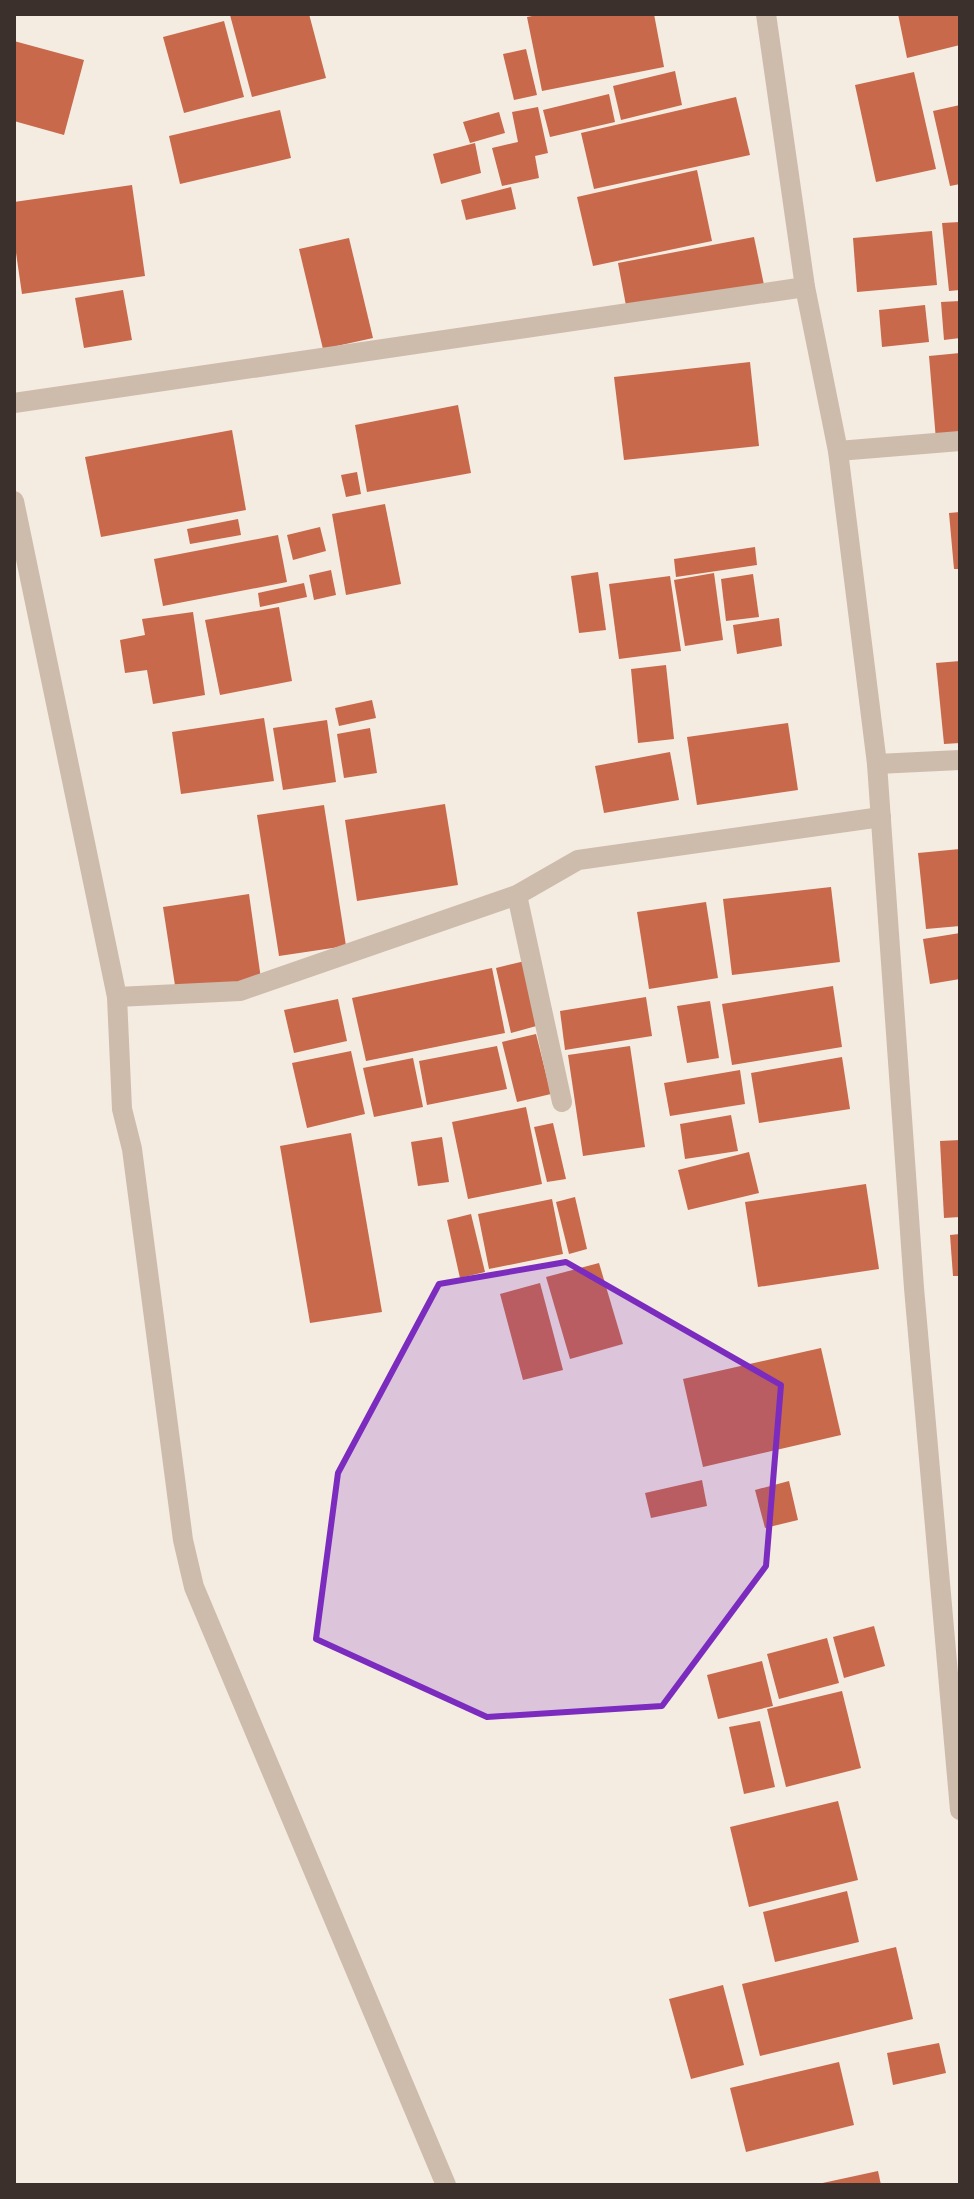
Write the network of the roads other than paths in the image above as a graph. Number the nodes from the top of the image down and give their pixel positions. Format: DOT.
graph roads {
  1 [pos="766,14"];
  2 [pos="805,287"];
  3 [pos="14,403"];
  4 [pos="960,441"];
  5 [pos="838,451"];
  6 [pos="14,501"];
  7 [pos="960,760"];
  8 [pos="877,764"];
  9 [pos="881,817"];
  10 [pos="517,895"];
  11 [pos="117,997"];
  12 [pos="562,1102"];
  13 [pos="960,1810"];
  14 [pos="446,2185"];
  1 -- 2 [label="street"];
  2 -- 3 [label="street"];
  2 -- 5 [label="street"];
  4 -- 5 [label="street"];
  5 -- 8 [label="street"];
  6 -- 11 [label="street"];
  7 -- 8 [label="street"];
  8 -- 9 [label="street"];
  9 -- 10 [label="street"];
  9 -- 13 [label="street"];
  10 -- 11 [label="street"];
  10 -- 12 [label="street"];
  11 -- 14 [label="street"];
}
